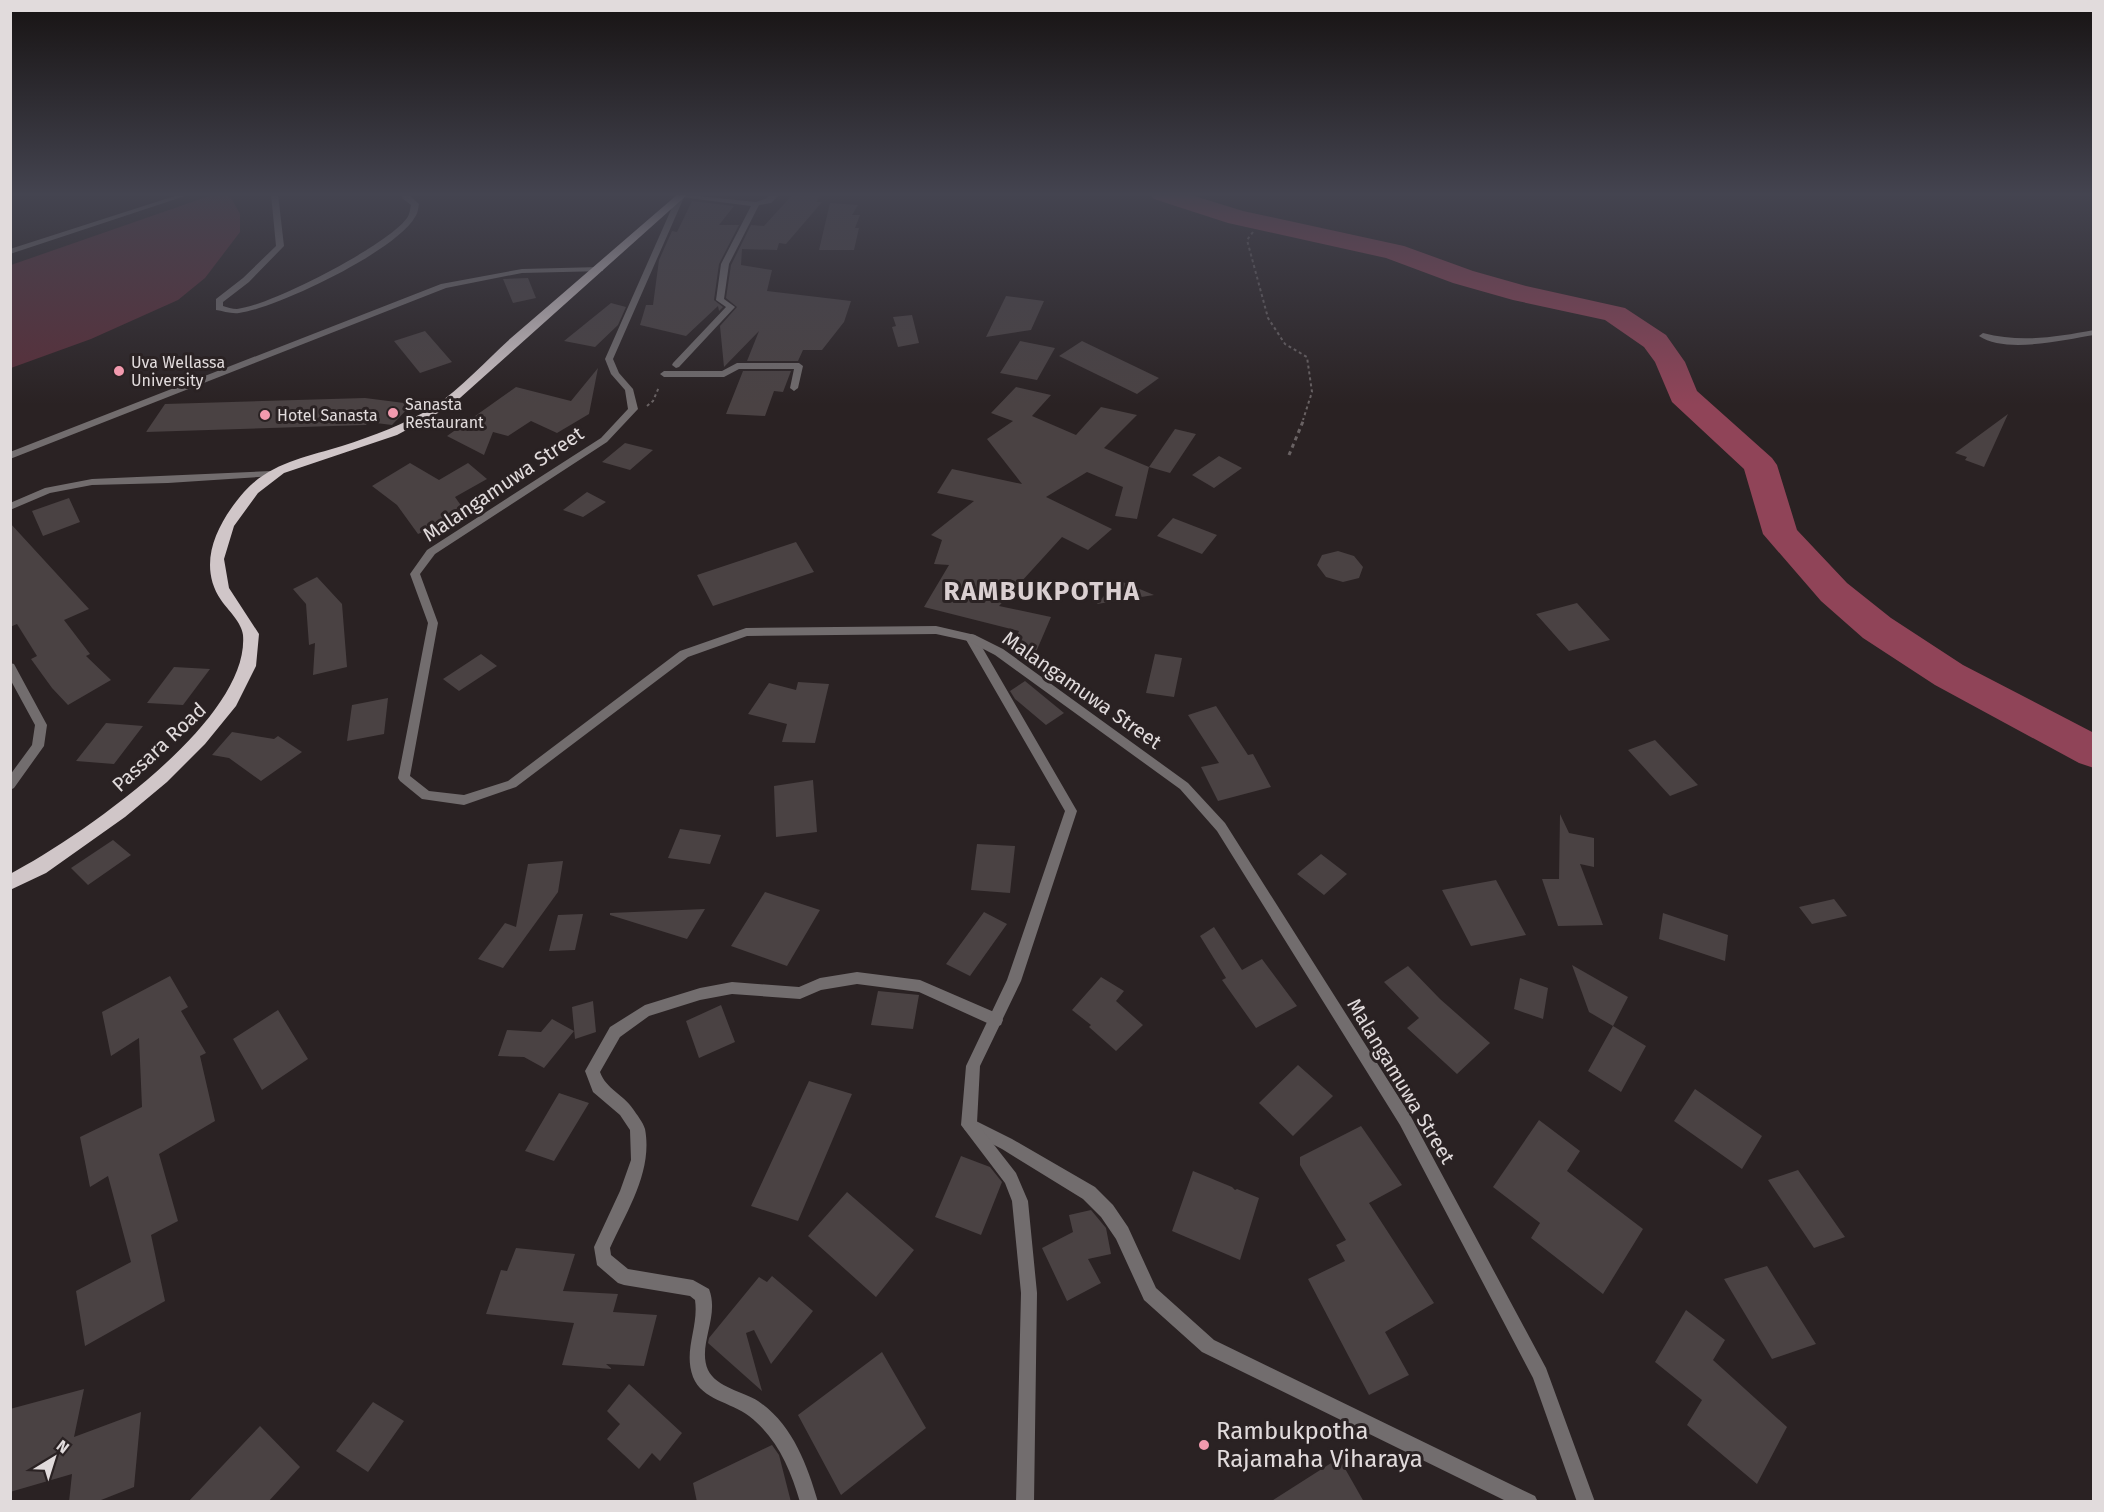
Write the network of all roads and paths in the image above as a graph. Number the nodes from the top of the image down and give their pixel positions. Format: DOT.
graph roads {
  1 [pos="261,265"];
  2 [pos="347,265"];
  3 [pos="605,265"];
  4 [pos="649,265"];
  5 [pos="725,265"];
  6 [pos="1254,265"];
  7 [pos="600,269"];
  8 [pos="2094,332"];
  9 [pos="1983,336"];
  10 [pos="676,364"];
  11 [pos="664,374"];
  12 [pos="794,388"];
  13 [pos="633,409"];
  14 [pos="1289,455"];
  15 [pos="10,456"];
  16 [pos="272,474"];
  17 [pos="10,507"];
  18 [pos="971,638"];
  19 [pos="10,667"];
  20 [pos="10,786"];
  21 [pos="10,883"];
  22 [pos="996,1020"];
  23 [pos="969,1125"];
  24 [pos="810,1502"];
  25 [pos="1025,1502"];
  26 [pos="1528,1502"];
  27 [pos="1586,1502"];
  1 -- 2 [label="street"];
  3 -- 7 [label="highway, Passara Road"];
  4 -- 13 [label="street"];
  5 -- 10 [label="street"];
  6 -- 14 [label="path"];
  7 -- 15 [label="street"];
  7 -- 16 [label="highway, Passara Road"];
  8 -- 9 [label="street"];
  11 -- 12 [label="street"];
  11 -- 13 [label="path"];
  13 -- 18 [label="street, Malangamuwa Street"];
  16 -- 17 [label="street"];
  16 -- 21 [label="highway, Passara Road"];
  18 -- 22 [label="street"];
  18 -- 27 [label="street, Malangamuwa Street"];
  19 -- 20 [label="street"];
  22 -- 23 [label="street"];
  22 -- 24 [label="street"];
  23 -- 25 [label="street"];
  23 -- 26 [label="street"];
}
